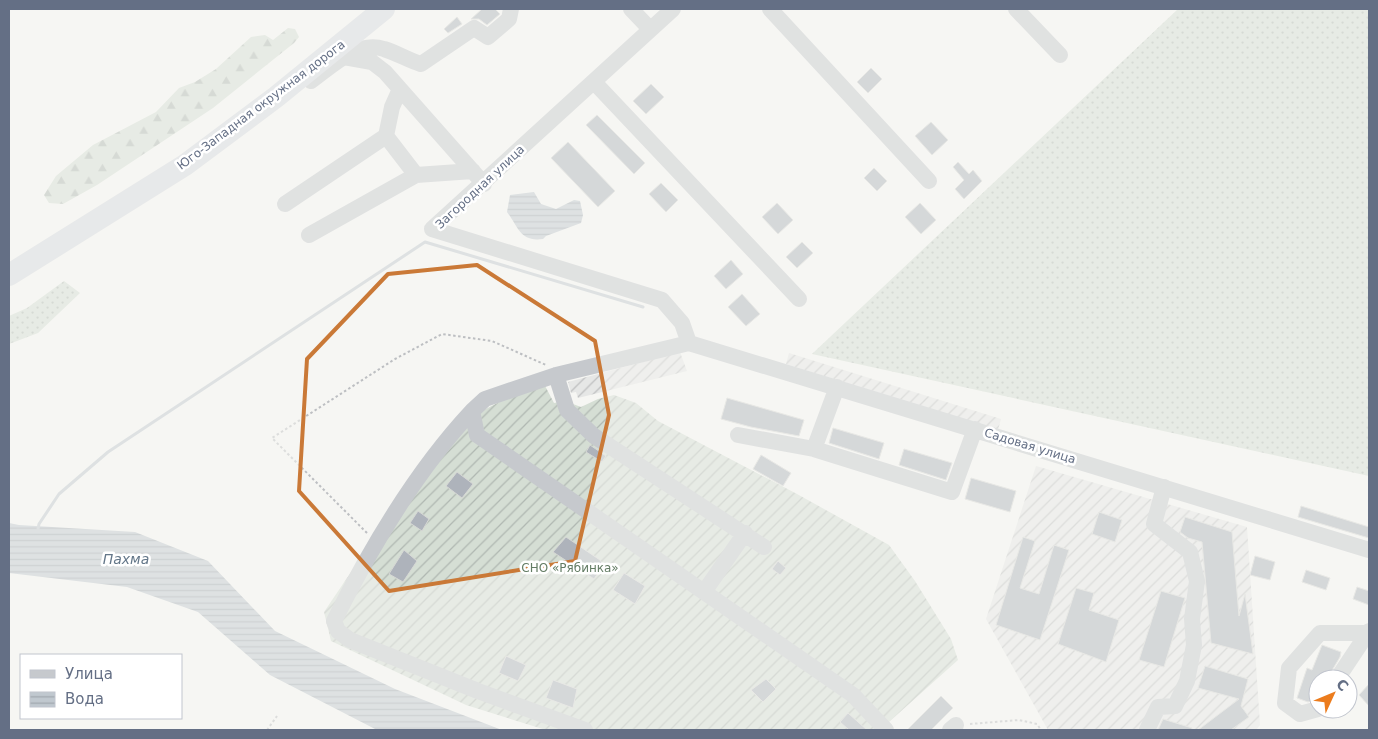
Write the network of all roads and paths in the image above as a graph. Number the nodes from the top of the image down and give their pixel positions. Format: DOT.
graph roads {
  1 [pos="368,9"];
  2 [pos="384,9"];
  3 [pos="511,9"];
  4 [pos="631,9"];
  5 [pos="673,9"];
  6 [pos="770,9"];
  7 [pos="1016,9"];
  8 [pos="650,29"];
  9 [pos="1060,55"];
  10 [pos="344,57"];
  11 [pos="594,82"];
  12 [pos="400,89"];
  13 [pos="386,136"];
  14 [pos="473,171"];
  15 [pos="416,175"];
  16 [pos="930,181"];
  17 [pos="484,184"];
  18 [pos="285,204"];
  19 [pos="112,211"];
  20 [pos="308,235"];
  21 [pos="32,260"];
  22 [pos="9,275"];
  23 [pos="799,299"];
  24 [pos="689,343"];
  25 [pos="560,374"];
  26 [pos="836,387"];
  27 [pos="472,412"];
  28 [pos="975,429"];
  29 [pos="738,435"];
  30 [pos="814,449"];
  31 [pos="1164,487"];
  32 [pos="745,533"];
  33 [pos="378,542"];
  34 [pos="764,546"];
  35 [pos="1369,550"];
  36 [pos="704,592"];
  37 [pos="1368,632"];
  38 [pos="1344,669"];
  39 [pos="1308,712"];
  40 [pos="277,716"];
  41 [pos="953,728"];
  42 [pos="267,730"];
  43 [pos="585,730"];
  44 [pos="886,730"];
  45 [pos="1041,730"];
  46 [pos="1147,730"];
  1 -- 21 [label="highway, Юго-Западная окружная дорога"];
  2 -- 19 [label="highway, Юго-Западная окружная дорога"];
  3 -- 10 [label="street"];
  4 -- 8 [label="street"];
  5 -- 8 [label="street, Загородная улица"];
  6 -- 16 [label="street"];
  7 -- 9 [label="street"];
  8 -- 11 [label="street, Загородная улица"];
  10 -- 12 [label="street"];
  10 -- 19 [label="street"];
  11 -- 17 [label="street, Загородная улица"];
  11 -- 23 [label="street"];
  12 -- 13 [label="street"];
  12 -- 14 [label="street"];
  13 -- 15 [label="street"];
  13 -- 18 [label="street"];
  14 -- 15 [label="street"];
  14 -- 17 [label="street"];
  15 -- 20 [label="street"];
  17 -- 24 [label="street, Загородная улица"];
  19 -- 21 [label="highway, Юго-Западная окружная дорога"];
  21 -- 22 [label="highway, Юго-Западная окружная дорога"];
  24 -- 25 [label="street"];
  24 -- 26 [label="street, Садовая улица"];
  25 -- 27 [label="street"];
  25 -- 32 [label="street"];
  25 -- 33 [label="path"];
  26 -- 28 [label="street, Садовая улица"];
  26 -- 30 [label="street"];
  27 -- 33 [label="street"];
  27 -- 36 [label="street"];
  28 -- 30 [label="street"];
  28 -- 31 [label="street, Садовая улица"];
  29 -- 30 [label="street"];
  31 -- 35 [label="street, Садовая улица"];
  31 -- 46 [label="street"];
  32 -- 34 [label="street"];
  32 -- 36 [label="street"];
  33 -- 43 [label="street"];
  36 -- 44 [label="street"];
  37 -- 38 [label="street"];
  37 -- 39 [label="street"];
  40 -- 42 [label="path"];
  41 -- 45 [label="path"];
}
